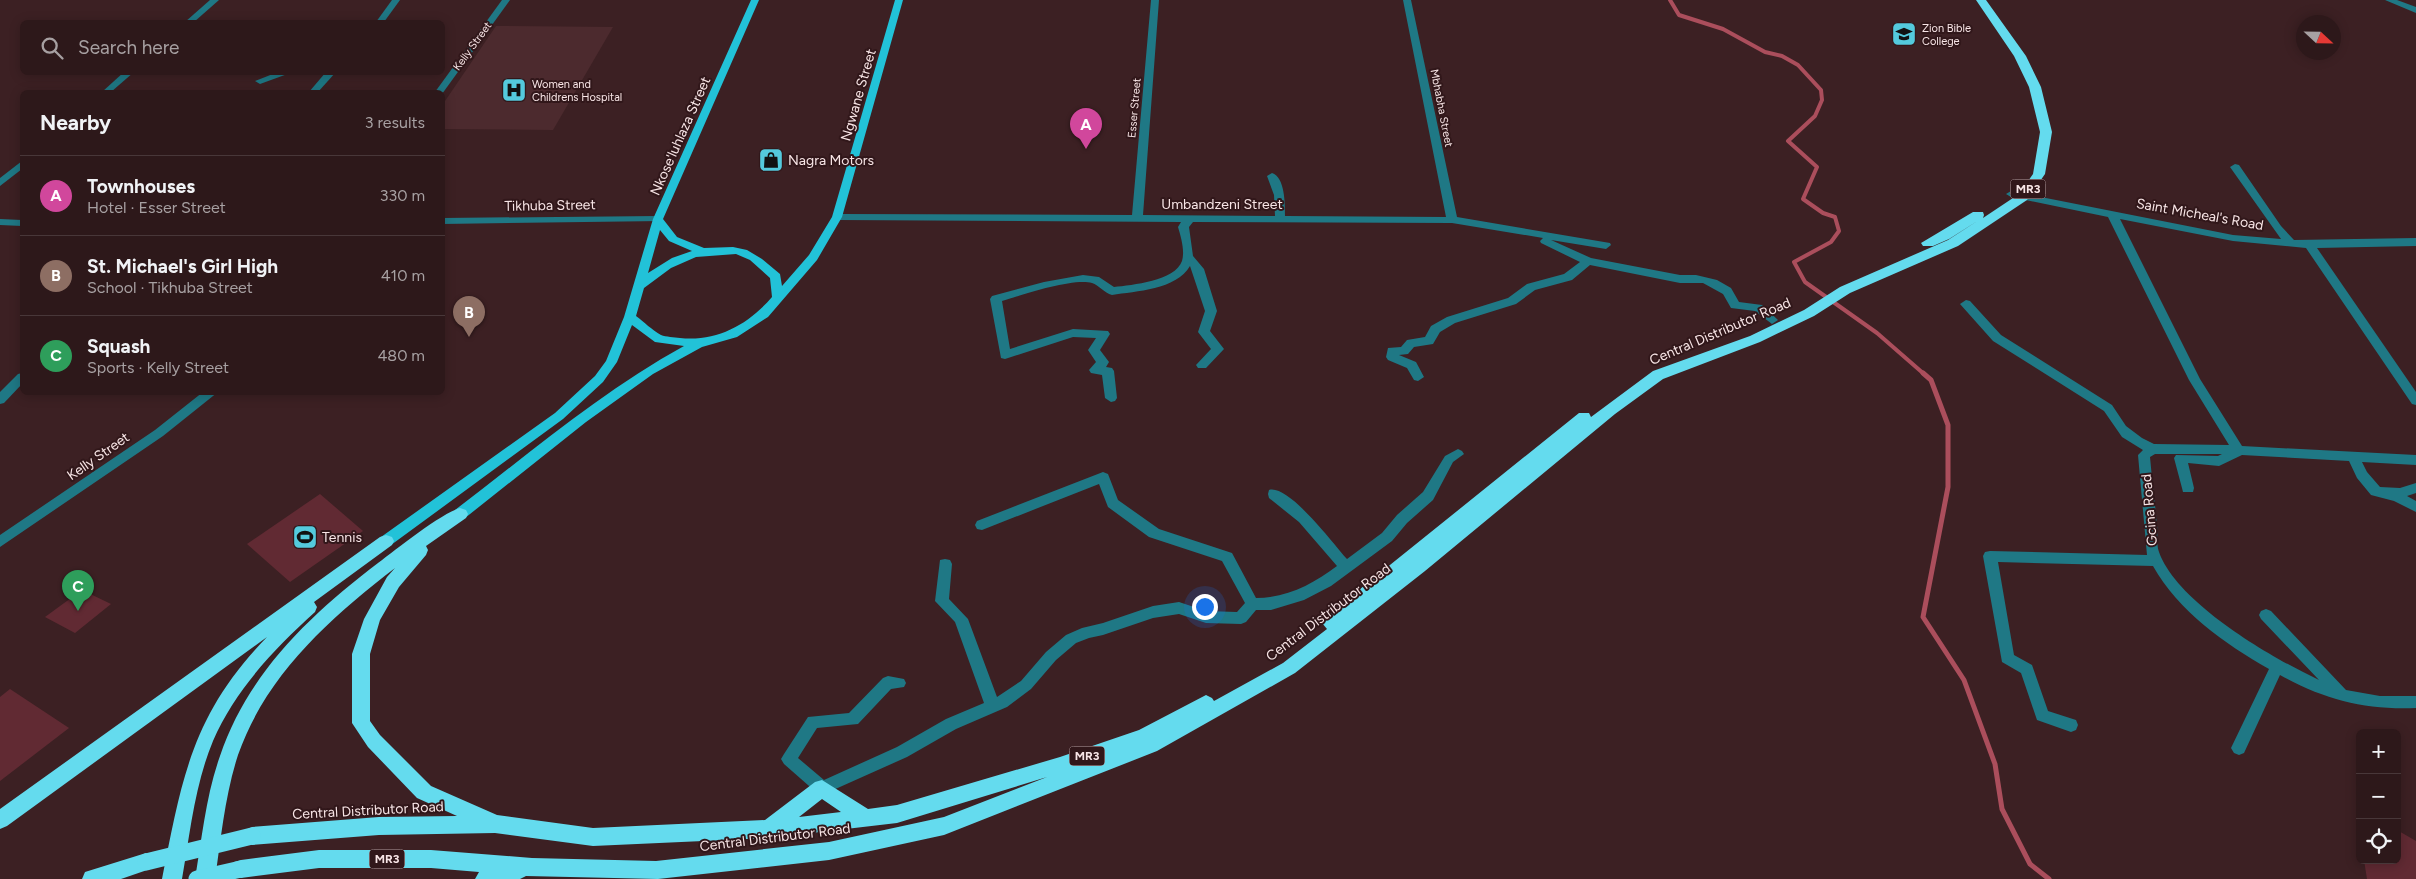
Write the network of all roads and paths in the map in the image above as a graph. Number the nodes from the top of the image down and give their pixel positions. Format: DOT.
graph roads {
  1 [pos="215,0"];
  2 [pos="396,0"];
  3 [pos="506,0"];
  4 [pos="755,0"];
  5 [pos="899,0"];
  6 [pos="1155,0"];
  7 [pos="1407,0"];
  8 [pos="1973,0"];
  9 [pos="1981,0"];
  10 [pos="2389,0"];
  11 [pos="2416,10"];
  12 [pos="191,20"];
  13 [pos="381,20"];
  14 [pos="126,75"];
  15 [pos="279,75"];
  16 [pos="329,75"];
  17 [pos="260,81"];
  18 [pos="108,90"];
  19 [pos="315,90"];
  20 [pos="440,90"];
  21 [pos="20,166"];
  22 [pos="2235,167"];
  23 [pos="1272,176"];
  24 [pos="0,183"];
  25 [pos="2017,196"];
  26 [pos="2112,214"];
  27 [pos="837,217"];
  28 [pos="1137,218"];
  29 [pos="658,219"];
  30 [pos="1190,219"];
  31 [pos="1280,219"];
  32 [pos="1452,220"];
  33 [pos="445,221"];
  34 [pos="0,222"];
  35 [pos="20,223"];
  36 [pos="1528,234"];
  37 [pos="2416,242"];
  38 [pos="2291,243"];
  39 [pos="1606,245"];
  40 [pos="2309,245"];
  41 [pos="702,251"];
  42 [pos="1187,255"];
  43 [pos="1588,261"];
  44 [pos="639,286"];
  45 [pos="777,296"];
  46 [pos="1966,304"];
  47 [pos="1803,311"];
  48 [pos="630,317"];
  49 [pos="1772,320"];
  50 [pos="698,344"];
  51 [pos="1202,365"];
  52 [pos="1418,377"];
  53 [pos="20,379"];
  54 [pos="208,395"];
  55 [pos="1111,398"];
  56 [pos="0,400"];
  57 [pos="2416,401"];
  58 [pos="2153,449"];
  59 [pos="2239,451"];
  60 [pos="1458,454"];
  61 [pos="2352,457"];
  62 [pos="2416,460"];
  63 [pos="2188,488"];
  64 [pos="2416,488"];
  65 [pos="2376,491"];
  66 [pos="1274,494"];
  67 [pos="2416,507"];
  68 [pos="460,514"];
  69 [pos="982,525"];
  70 [pos="386,541"];
  71 [pos="0,542"];
  72 [pos="2158,561"];
  73 [pos="945,564"];
  74 [pos="1346,566"];
  75 [pos="1252,604"];
  76 [pos="2266,616"];
  77 [pos="234,651"];
  78 [pos="2278,665"];
  79 [pos="899,683"];
  80 [pos="2345,696"];
  81 [pos="2416,702"];
  82 [pos="993,706"];
  83 [pos="2071,725"];
  84 [pos="2239,748"];
  85 [pos="822,788"];
  86 [pos="0,809"];
  87 [pos="864,818"];
  88 [pos="0,820"];
  89 [pos="496,824"];
  90 [pos="769,829"];
  91 [pos="532,867"];
  92 [pos="656,870"];
  93 [pos="92,879"];
  94 [pos="172,879"];
  95 [pos="197,879"];
  96 [pos="205,879"];
  97 [pos="485,879"];
  98 [pos="638,879"];
  1 -- 12 [label="street"];
  2 -- 13 [label="street"];
  3 -- 20 [label="street, Kelly Street"];
  4 -- 29 [label="main road, Nkose'luhlaza Street"];
  5 -- 27 [label="main road, Ngwane Street"];
  6 -- 28 [label="street, Esser Street"];
  7 -- 32 [label="street, Mbhabha Street"];
  8 -- 25 [label="highway, Central Distributor Road / MR3"];
  9 -- 25 [label="highway, Central Distributor Road / MR3"];
  10 -- 11 [label="street"];
  14 -- 18 [label="street"];
  15 -- 17 [label="street"];
  16 -- 19 [label="street"];
  21 -- 24 [label="street"];
  22 -- 38 [label="street"];
  23 -- 31 [label="street"];
  25 -- 26 [label="street, Saint Micheal's Road"];
  25 -- 47 [label="highway, Central Distributor Road / MR3"];
  26 -- 38 [label="street, Saint Micheal's Road"];
  26 -- 59 [label="street"];
  27 -- 28 [label="street, Umbandzeni Street"];
  27 -- 45 [label="main road, Ngwane Street"];
  28 -- 30 [label="street, Umbandzeni Street"];
  29 -- 33 [label="street, Tikhuba Street"];
  29 -- 41 [label="main road"];
  29 -- 44 [label="main road, Nkose'luhlaza Street"];
  30 -- 31 [label="street, Umbandzeni Street"];
  30 -- 42 [label="street"];
  31 -- 32 [label="street, Umbandzeni Street"];
  32 -- 36 [label="street, Umbandzeni Street"];
  34 -- 35 [label="street"];
  36 -- 39 [label="street, Umbandzeni Street"];
  36 -- 43 [label="street"];
  37 -- 40 [label="street, Saint Micheal's Road"];
  38 -- 40 [label="street, Saint Micheal's Road"];
  40 -- 57 [label="street"];
  41 -- 44 [label="main road"];
  41 -- 45 [label="main road"];
  42 -- 51 [label="street"];
  42 -- 55 [label="street"];
  43 -- 49 [label="street"];
  43 -- 52 [label="street"];
  44 -- 48 [label="main road"];
  45 -- 50 [label="main road"];
  46 -- 58 [label="street"];
  47 -- 49 [label="highway, Central Distributor Road / MR3"];
  47 -- 92 [label="highway, Central Distributor Road / MR3"];
  48 -- 50 [label="main road"];
  48 -- 70 [label="main road"];
  49 -- 87 [label="highway, Central Distributor Road / MR3"];
  50 -- 68 [label="main road"];
  53 -- 56 [label="street"];
  54 -- 71 [label="street, Kelly Street"];
  58 -- 59 [label="street"];
  58 -- 72 [label="street, Gcina Road"];
  59 -- 61 [label="street"];
  59 -- 63 [label="street"];
  60 -- 74 [label="street"];
  61 -- 62 [label="street"];
  61 -- 65 [label="street"];
  64 -- 65 [label="street"];
  65 -- 67 [label="street"];
  66 -- 74 [label="street"];
  68 -- 89 [label="highway"];
  68 -- 96 [label="highway"];
  69 -- 75 [label="street"];
  70 -- 77 [label="highway"];
  70 -- 94 [label="highway"];
  72 -- 78 [label="street, Gcina Road"];
  72 -- 83 [label="street"];
  73 -- 82 [label="street"];
  74 -- 75 [label="street"];
  75 -- 82 [label="street"];
  76 -- 80 [label="street"];
  77 -- 86 [label="highway"];
  77 -- 88 [label="highway"];
  78 -- 80 [label="street, Gcina Road"];
  78 -- 84 [label="street"];
  79 -- 85 [label="street"];
  80 -- 81 [label="street, Gcina Road"];
  82 -- 85 [label="street"];
  85 -- 87 [label="highway"];
  85 -- 90 [label="highway"];
  87 -- 90 [label="highway, Central Distributor Road / MR3"];
  89 -- 90 [label="highway, Central Distributor Road / MR3"];
  89 -- 93 [label="highway, Central Distributor Road / MR3, bridge"];
  91 -- 92 [label="highway, Central Distributor Road / MR3"];
  91 -- 95 [label="highway, Central Distributor Road / MR3, bridge"];
  91 -- 97 [label="highway"];
  92 -- 98 [label="highway"];
}
